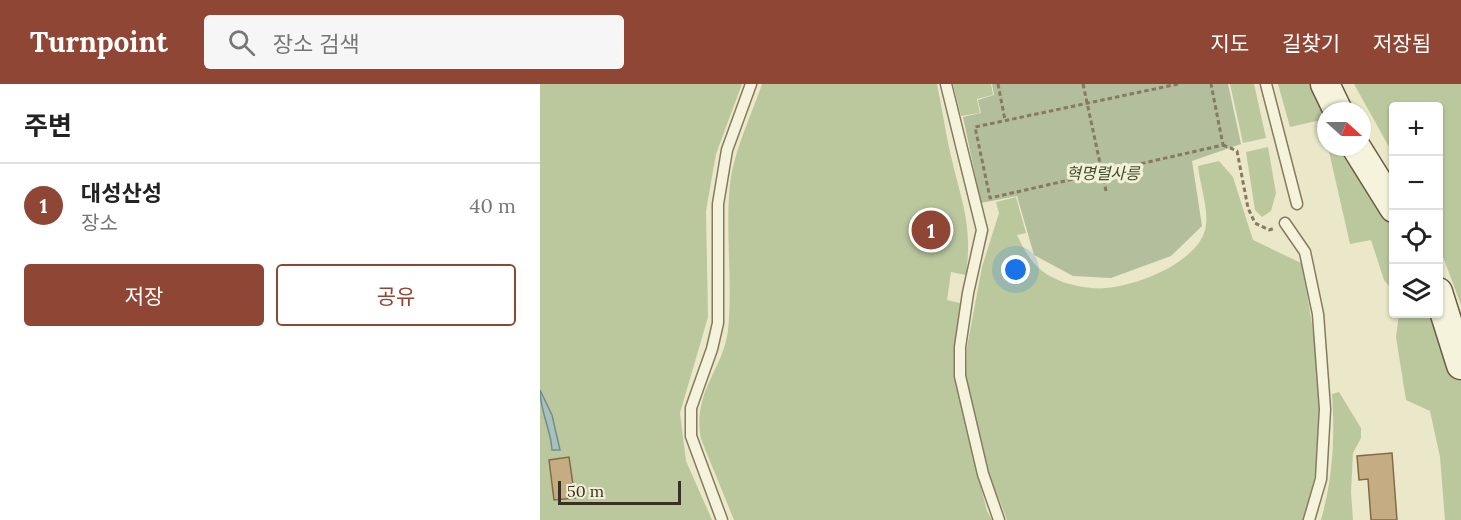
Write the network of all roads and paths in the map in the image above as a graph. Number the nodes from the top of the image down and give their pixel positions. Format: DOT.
graph roads {
  1 [pos="751,84"];
  2 [pos="946,84"];
  3 [pos="998,84"];
  4 [pos="1083,84"];
  5 [pos="1178,84"];
  6 [pos="1211,84"];
  7 [pos="1266,84"];
  8 [pos="1325,84"];
  9 [pos="1170,85"];
  10 [pos="1334,102"];
  11 [pos="1087,103"];
  12 [pos="1005,120"];
  13 [pos="1223,145"];
  14 [pos="1362,156"];
  15 [pos="1102,174"];
  16 [pos="1106,191"];
  17 [pos="1389,200"];
  18 [pos="1297,204"];
  19 [pos="1285,223"];
  20 [pos="1443,308"];
  21 [pos="1461,364"];
  22 [pos="722,520"];
  23 [pos="999,520"];
  24 [pos="1309,520"];
  1 -- 22 [label="lane"];
  2 -- 23 [label="lane"];
  3 -- 12 [label="path"];
  4 -- 11 [label="path"];
  5 -- 9 [label="path"];
  6 -- 13 [label="path"];
  7 -- 18 [label="lane"];
  8 -- 10 [label="street"];
  9 -- 11 [label="path"];
  11 -- 12 [label="path"];
  11 -- 15 [label="path"];
  12 -- 15 [label="path"];
  13 -- 15 [label="path"];
  13 -- 19 [label="path"];
  14 -- 17 [label="street"];
  15 -- 16 [label="path"];
  19 -- 24 [label="lane"];
  20 -- 21 [label="street"];
}
